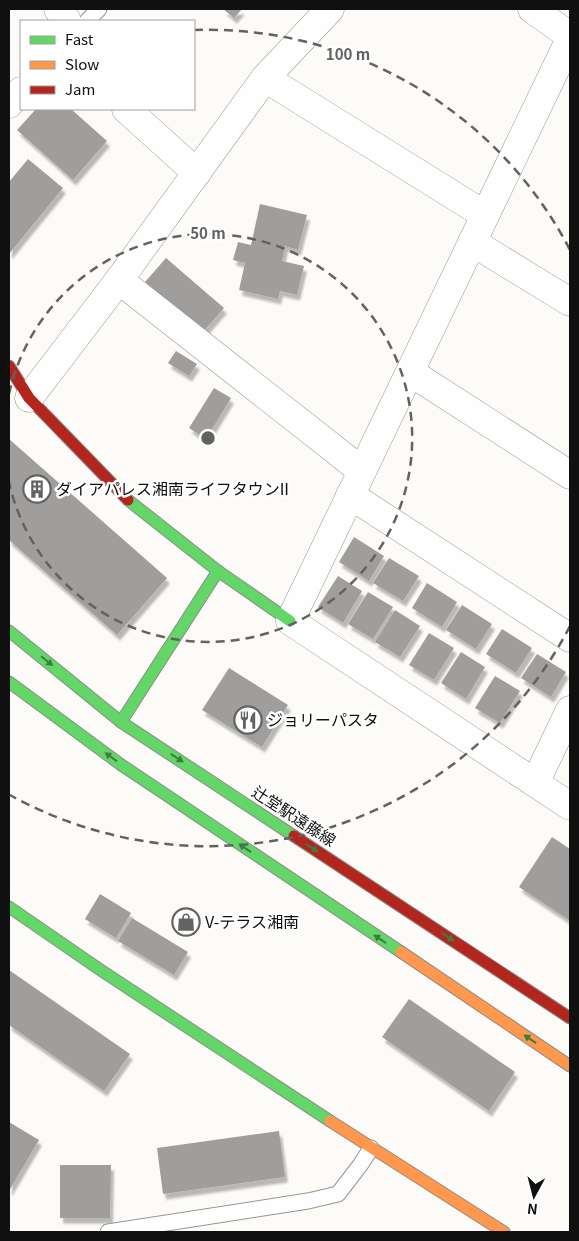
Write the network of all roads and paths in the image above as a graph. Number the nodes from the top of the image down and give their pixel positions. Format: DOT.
graph roads {
  1 [pos="58,9"];
  2 [pos="99,9"];
  3 [pos="330,9"];
  4 [pos="532,9"];
  5 [pos="66,20"];
  6 [pos="88,20"];
  7 [pos="570,38"];
  8 [pos="265,78"];
  9 [pos="20,92"];
  10 [pos="9,104"];
  11 [pos="127,110"];
  12 [pos="197,173"];
  13 [pos="485,215"];
  14 [pos="472,242"];
  15 [pos="119,280"];
  16 [pos="570,302"];
  17 [pos="9,366"];
  18 [pos="410,372"];
  19 [pos="30,398"];
  20 [pos="362,471"];
  21 [pos="570,475"];
  22 [pos="350,495"];
  23 [pos="218,571"];
  24 [pos="290,621"];
  25 [pos="9,631"];
  26 [pos="570,638"];
  27 [pos="9,682"];
  28 [pos="570,710"];
  29 [pos="121,722"];
  30 [pos="535,783"];
  31 [pos="570,806"];
  32 [pos="9,907"];
  33 [pos="570,1018"];
  34 [pos="570,1066"];
  35 [pos="371,1148"];
  36 [pos="499,1231"];
  37 [pos="108,1232"];
  1 -- 5 [label="street"];
  2 -- 6 [label="lane"];
  3 -- 8 [label="street"];
  4 -- 7 [label="street"];
  7 -- 13 [label="street"];
  8 -- 12 [label="street"];
  8 -- 13 [label="street"];
  9 -- 10 [label="street"];
  11 -- 12 [label="street"];
  12 -- 15 [label="street"];
  13 -- 14 [label="street"];
  14 -- 16 [label="street"];
  14 -- 18 [label="street"];
  15 -- 19 [label="street"];
  15 -- 20 [label="street"];
  17 -- 19 [label="street"];
  18 -- 20 [label="street"];
  18 -- 21 [label="street"];
  19 -- 23 [label="street"];
  20 -- 22 [label="street"];
  22 -- 24 [label="street"];
  22 -- 26 [label="street"];
  23 -- 24 [label="street"];
  23 -- 29 [label="street"];
  24 -- 30 [label="street"];
  25 -- 29 [label="street, 辻堂駅遠藤線, one-way"];
  34 -- 27 [label="street, one-way"];
  28 -- 30 [label="street"];
  29 -- 33 [label="street, 辻堂駅遠藤線, one-way"];
  30 -- 31 [label="street"];
  32 -- 35 [label="street"];
  35 -- 36 [label="street"];
  35 -- 37 [label="lane"];
}
